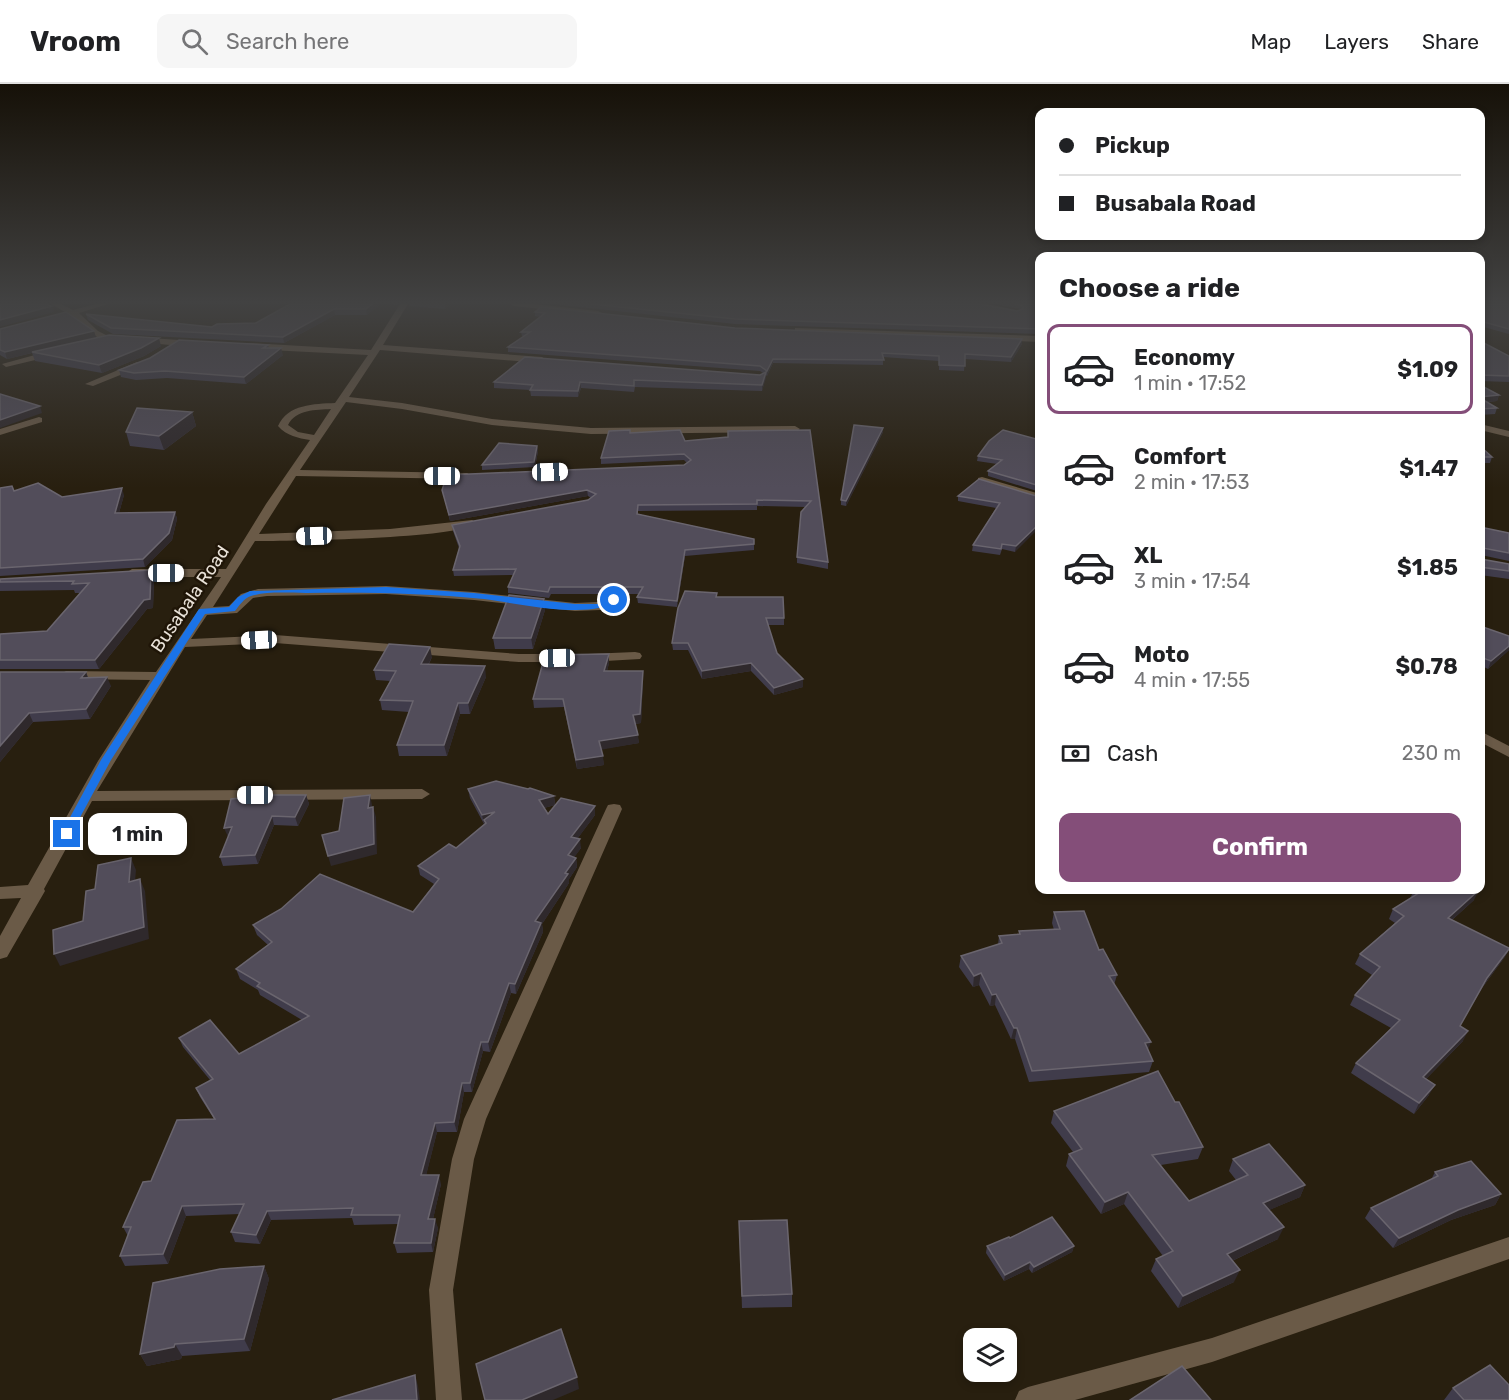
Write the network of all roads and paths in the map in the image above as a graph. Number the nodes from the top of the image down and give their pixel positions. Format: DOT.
graph roads {
  1 [pos="135,365"];
  2 [pos="366,365"];
  3 [pos="90,384"];
  4 [pos="341,402"];
  5 [pos="39,420"];
  6 [pos="1485,428"];
  7 [pos="795,429"];
  8 [pos="0,432"];
  9 [pos="1509,434"];
  10 [pos="317,438"];
  11 [pos="293,473"];
  12 [pos="484,475"];
  13 [pos="982,480"];
  14 [pos="1035,496"];
  15 [pos="481,521"];
  16 [pos="251,538"];
  17 [pos="230,573"];
  18 [pos="114,574"];
  19 [pos="614,600"];
  20 [pos="202,611"];
  21 [pos="181,643"];
  22 [pos="635,656"];
  23 [pos="57,675"];
  24 [pos="159,676"];
  25 [pos="1485,738"];
  26 [pos="1509,752"];
  27 [pos="422,794"];
  28 [pos="87,796"];
  29 [pos="614,808"];
  30 [pos="36,891"];
  31 [pos="0,893"];
  32 [pos="0,952"];
  33 [pos="1509,1248"];
  34 [pos="449,1400"];
  35 [pos="1028,1400"];
  1 -- 3 [label="street"];
  2 -- 4 [label="street, Busabala Road"];
  4 -- 7 [label="street"];
  4 -- 10 [label="street, Busabala Road"];
  4 -- 10 [label="street"];
  5 -- 8 [label="street"];
  6 -- 9 [label="street"];
  10 -- 11 [label="street, Busabala Road"];
  11 -- 12 [label="street"];
  11 -- 16 [label="street, Busabala Road"];
  13 -- 14 [label="street"];
  15 -- 16 [label="street"];
  16 -- 17 [label="street, Busabala Road"];
  17 -- 18 [label="street"];
  17 -- 20 [label="street, Busabala Road"];
  19 -- 20 [label="street"];
  20 -- 21 [label="street, Busabala Road"];
  21 -- 22 [label="street"];
  21 -- 24 [label="street, Busabala Road"];
  23 -- 24 [label="street"];
  24 -- 28 [label="street, Busabala Road"];
  25 -- 26 [label="street"];
  27 -- 28 [label="street"];
  28 -- 30 [label="street, Busabala Road"];
  29 -- 34 [label="street"];
  30 -- 31 [label="street"];
  30 -- 32 [label="street, Busabala Road"];
  33 -- 35 [label="street"];
}
